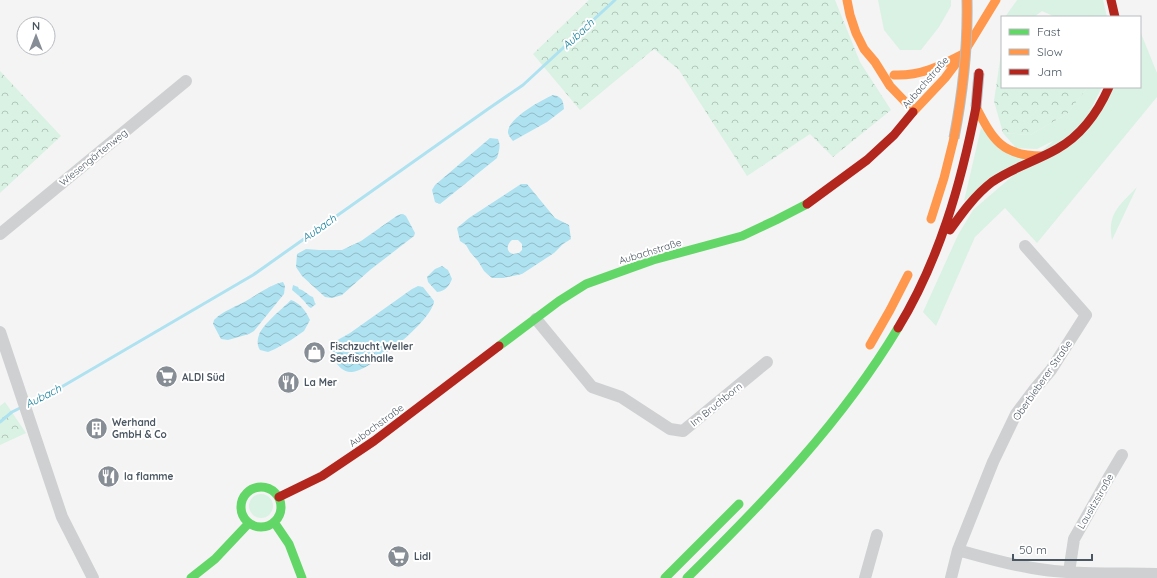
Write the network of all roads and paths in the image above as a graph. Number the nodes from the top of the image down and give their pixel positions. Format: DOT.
graph roads {
  1 [pos="847,0"];
  2 [pos="967,0"];
  3 [pos="996,0"];
  4 [pos="1111,0"];
  5 [pos="982,8"];
  6 [pos="1115,16"];
  7 [pos="982,40"];
  8 [pos="963,54"];
  9 [pos="875,62"];
  10 [pos="980,62"];
  11 [pos="894,75"];
  12 [pos="186,81"];
  13 [pos="905,85"];
  14 [pos="1109,88"];
  15 [pos="912,95"];
  16 [pos="976,107"];
  17 [pos="914,111"];
  18 [pos="1042,156"];
  19 [pos="927,230"];
  20 [pos="0,234"];
  21 [pos="1025,246"];
  22 [pos="934,254"];
  23 [pos="913,264"];
  24 [pos="536,319"];
  25 [pos="0,332"];
  26 [pos="866,352"];
  27 [pos="767,362"];
  28 [pos="1122,455"];
  29 [pos="279,497"];
  30 [pos="745,498"];
  31 [pos="274,522"];
  32 [pos="249,523"];
  33 [pos="877,535"];
  34 [pos="958,550"];
  35 [pos="1069,572"];
  36 [pos="1157,574"];
  37 [pos="93,578"];
  38 [pos="191,578"];
  39 [pos="302,578"];
  40 [pos="665,578"];
  41 [pos="687,578"];
  42 [pos="865,578"];
  43 [pos="951,578"];
  1 -- 9 [label="main road"];
  2 -- 19 [label="main road, bridge"];
  3 -- 8 [label="main road, Aubachstraße"];
  4 -- 6 [label="main road"];
  5 -- 7 [label="main road"];
  8 -- 11 [label="main road"];
  8 -- 17 [label="main road, Aubachstraße"];
  9 -- 11 [label="main road"];
  9 -- 17 [label="main road"];
  10 -- 16 [label="main road, bridge"];
  11 -- 13 [label="main road"];
  12 -- 20 [label="street, Wiesengärtenweg"];
  14 -- 18 [label="main road"];
  15 -- 17 [label="main road"];
  16 -- 18 [label="main road"];
  16 -- 22 [label="main road"];
  17 -- 24 [label="main road, Aubachstraße"];
  18 -- 22 [label="main road"];
  21 -- 34 [label="street, Oberbieberer Straße"];
  22 -- 41 [label="main road"];
  23 -- 26 [label="main road"];
  24 -- 27 [label="street, Im Bruchborn"];
  24 -- 29 [label="main road, Aubachstraße"];
  25 -- 37 [label="street"];
  28 -- 35 [label="street, Lausitzstraße"];
  29 -- 31 [label="main road"];
  29 -- 32 [label="main road"];
  30 -- 40 [label="main road"];
  31 -- 32 [label="main road"];
  31 -- 39 [label="main road"];
  32 -- 38 [label="main road"];
  33 -- 42 [label="street"];
  34 -- 35 [label="street"];
  34 -- 43 [label="street, Oberbieberer Straße"];
  35 -- 36 [label="street"];
}
